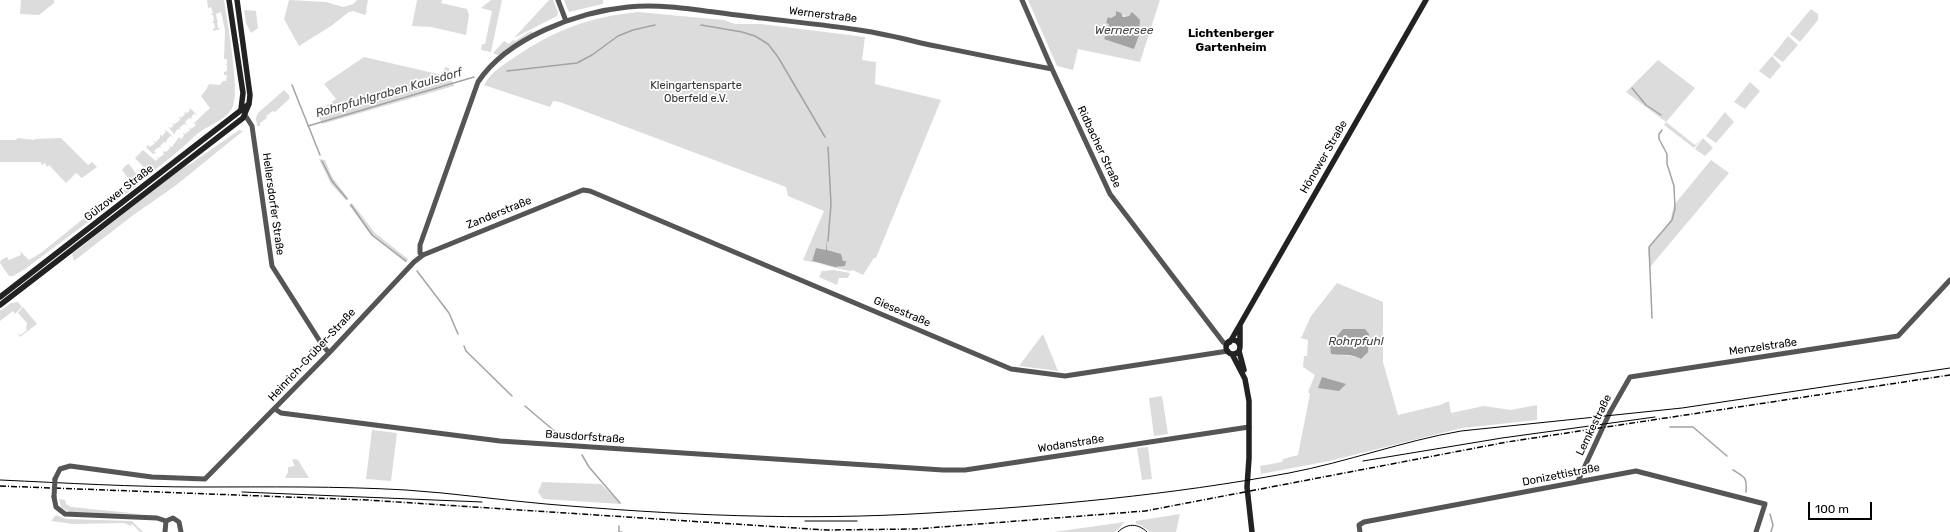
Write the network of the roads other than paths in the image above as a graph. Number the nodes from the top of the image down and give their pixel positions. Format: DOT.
graph roads {
  1 [pos="229,0"];
  2 [pos="237,0"];
  3 [pos="558,0"];
  4 [pos="1022,0"];
  5 [pos="1426,0"];
  6 [pos="566,21"];
  7 [pos="1052,69"];
  8 [pos="249,104"];
  9 [pos="241,110"];
  10 [pos="245,115"];
  11 [pos="584,190"];
  12 [pos="423,255"];
  13 [pos="1950,280"];
  14 [pos="14,290"];
  15 [pos="0,297"];
  16 [pos="0,305"];
  17 [pos="1240,324"];
  18 [pos="1229,343"];
  19 [pos="1240,348"];
  20 [pos="329,353"];
  21 [pos="1230,353"];
  22 [pos="1630,378"];
  23 [pos="1245,379"];
  24 [pos="275,409"];
  25 [pos="1249,427"];
  26 [pos="896,467"];
  27 [pos="1578,482"];
  28 [pos="166,520"];
  29 [pos="165,532"];
  30 [pos="181,532"];
  31 [pos="1252,532"];
  32 [pos="1360,532"];
  33 [pos="1756,532"];
  1 -- 9 [label="main road"];
  2 -- 8 [label="main road"];
  3 -- 6 [label="street"];
  4 -- 7 [label="street, Ridbacher Straße"];
  5 -- 17 [label="main road, Hönower Straße"];
  6 -- 7 [label="street, Wernerstraße"];
  6 -- 12 [label="street"];
  7 -- 18 [label="street, Ridbacher Straße"];
  8 -- 9 [label="main road, Gülzower Straße"];
  8 -- 10 [label="main road"];
  9 -- 10 [label="main road, Hellersdorfer Straße"];
  9 -- 14 [label="main road, Gülzower Straße"];
  10 -- 14 [label="main road, Gülzower Straße"];
  10 -- 20 [label="street, Hellersdorfer Straße"];
  11 -- 12 [label="street, Zanderstraße"];
  11 -- 21 [label="street, Giesestraße"];
  12 -- 20 [label="street, Heinrich-Grüber-Straße"];
  13 -- 22 [label="street, Menzelstraße"];
  14 -- 15 [label="main road, Gülzower Straße"];
  14 -- 16 [label="main road, Gülzower Straße"];
  17 -- 18 [label="main road, Hönower Straße"];
  17 -- 19 [label="main road, Hönower Straße"];
  18 -- 19 [label="main road"];
  18 -- 21 [label="main road, Hönower Straße"];
  19 -- 21 [label="main road"];
  19 -- 23 [label="main road, Hönower Straße"];
  20 -- 24 [label="street, Heinrich-Grüber-Straße"];
  21 -- 23 [label="main road, Hönower Straße"];
  22 -- 27 [label="street, Lemkestraße"];
  23 -- 25 [label="main road, Hönower Straße"];
  24 -- 26 [label="street, Bausdorfstraße"];
  24 -- 28 [label="street, Heinrich-Grüber-Straße, bridge"];
  25 -- 26 [label="street, Wodanstraße"];
  25 -- 31 [label="main road, Hönower Straße"];
  27 -- 32 [label="street, Donizettistraße"];
  27 -- 33 [label="street, Donizettistraße"];
  28 -- 29 [label="street"];
  28 -- 30 [label="street, Heinrich-Grüber-Straße"];
}
